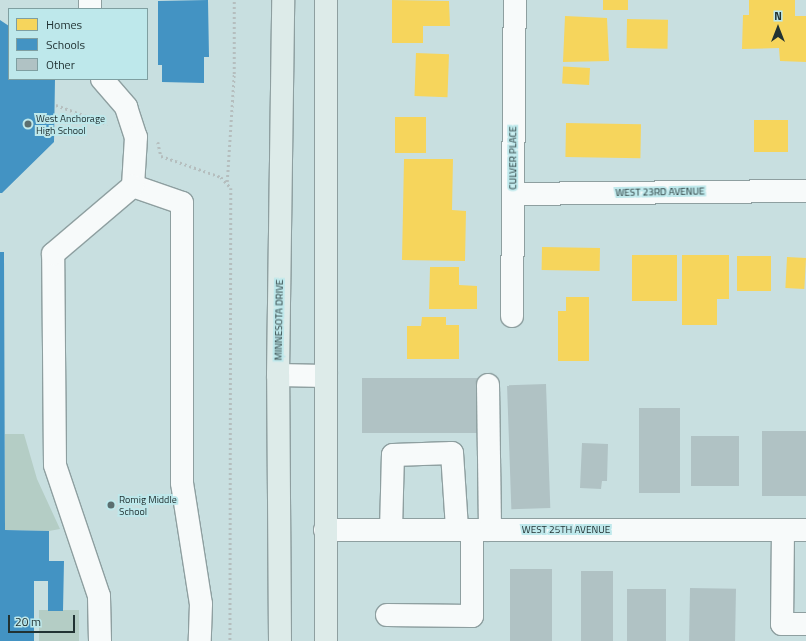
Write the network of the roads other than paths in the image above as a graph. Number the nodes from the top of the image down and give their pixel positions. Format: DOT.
graph roads {
  1 [pos="283,0"];
  2 [pos="326,0"];
  3 [pos="514,0"];
  4 [pos="103,80"];
  5 [pos="133,186"];
  6 [pos="806,191"];
  7 [pos="513,194"];
  8 [pos="512,316"];
  9 [pos="278,375"];
  10 [pos="326,376"];
  11 [pos="488,385"];
  12 [pos="325,530"];
  13 [pos="391,530"];
  14 [pos="473,530"];
  15 [pos="783,530"];
  16 [pos="806,530"];
  17 [pos="387,615"];
  18 [pos="806,624"];
  19 [pos="100,641"];
  20 [pos="200,641"];
  21 [pos="280,641"];
  22 [pos="326,641"];
  1 -- 9 [label="main road, MINNESOTA DRIVE"];
  2 -- 10 [label="main road"];
  3 -- 7 [label="street, CULVER PLACE"];
  4 -- 5 [label="street"];
  5 -- 19 [label="street"];
  5 -- 20 [label="street"];
  6 -- 7 [label="street, WEST 23RD AVENUE"];
  7 -- 8 [label="street, CULVER PLACE"];
  9 -- 10 [label="street"];
  9 -- 21 [label="main road, MINNESOTA DRIVE"];
  10 -- 12 [label="main road"];
  11 -- 14 [label="street"];
  12 -- 13 [label="street, WEST 25TH AVENUE"];
  12 -- 22 [label="main road"];
  13 -- 14 [label="street, WEST 25TH AVENUE"];
  13 -- 14 [label="street"];
  14 -- 15 [label="street, WEST 25TH AVENUE"];
  14 -- 17 [label="street"];
  15 -- 16 [label="street, WEST 25TH AVENUE"];
  15 -- 18 [label="street"];
}
